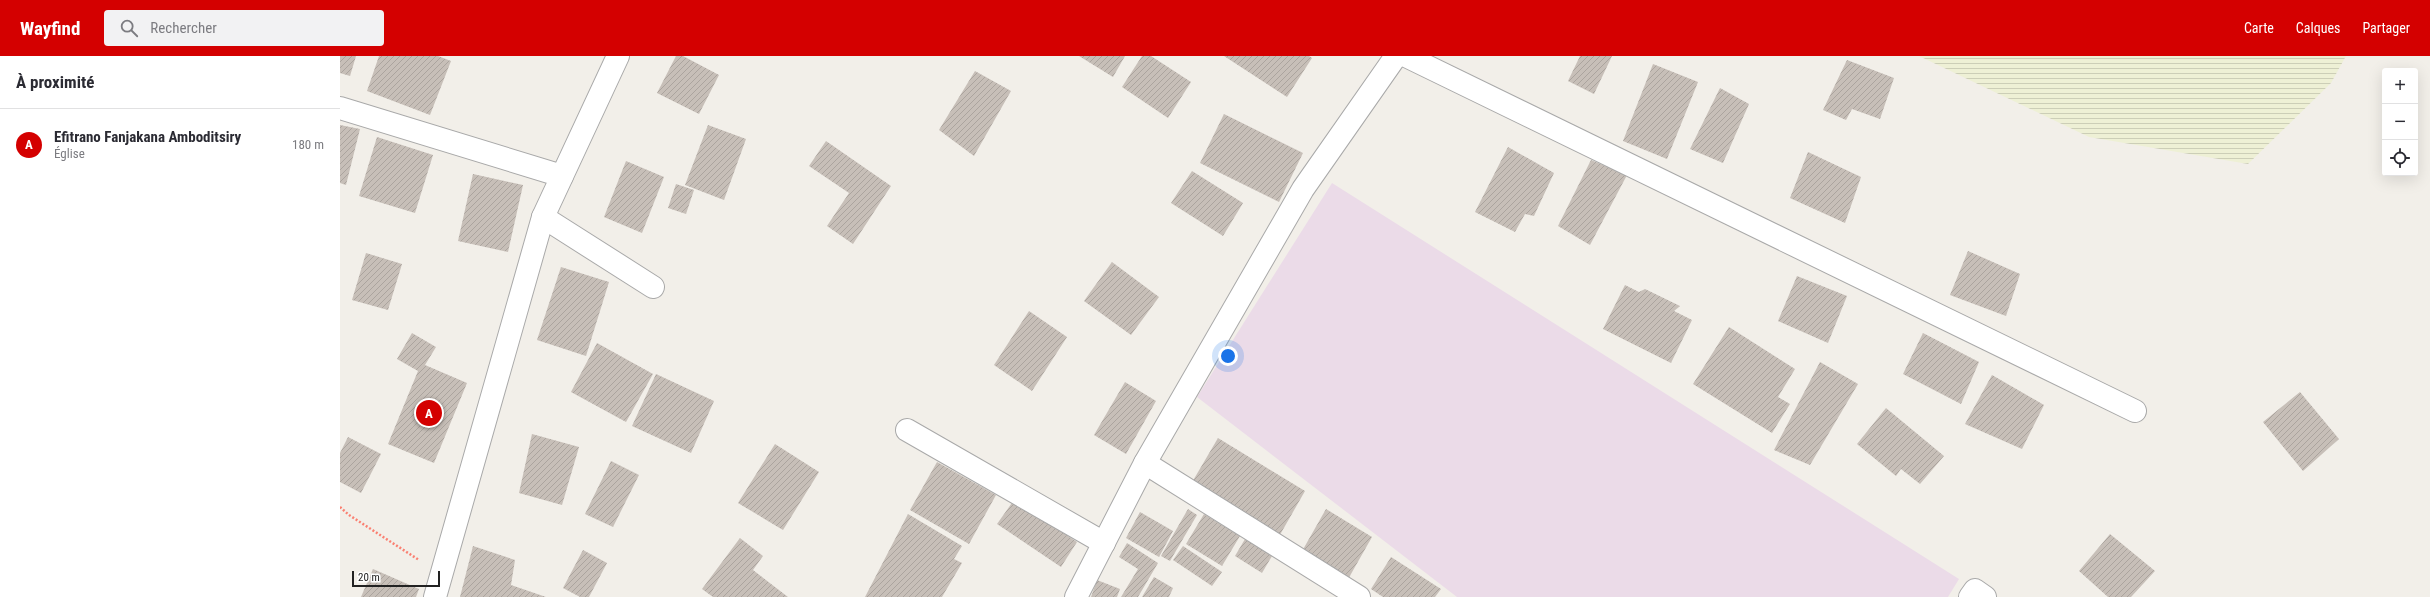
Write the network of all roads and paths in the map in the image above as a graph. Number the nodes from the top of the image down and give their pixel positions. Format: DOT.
graph roads {
  1 [pos="618,56"];
  2 [pos="1396,56"];
  3 [pos="1406,56"];
  4 [pos="340,108"];
  5 [pos="562,176"];
  6 [pos="542,217"];
  7 [pos="653,287"];
  8 [pos="2135,411"];
  9 [pos="907,430"];
  10 [pos="1145,463"];
  11 [pos="340,506"];
  12 [pos="1104,543"];
  13 [pos="441,575"];
  14 [pos="436,597"];
  15 [pos="1076,597"];
  16 [pos="1359,597"];
  17 [pos="1970,597"];
  18 [pos="1985,597"];
  1 -- 5 [label="street"];
  2 -- 10 [label="street"];
  3 -- 8 [label="street"];
  4 -- 5 [label="street"];
  5 -- 6 [label="street"];
  6 -- 7 [label="street"];
  6 -- 13 [label="street"];
  9 -- 12 [label="street"];
  10 -- 12 [label="street"];
  10 -- 16 [label="street"];
  11 -- 13 [label="path"];
  12 -- 15 [label="street"];
  13 -- 14 [label="street"];
  17 -- 18 [label="street"];
}
